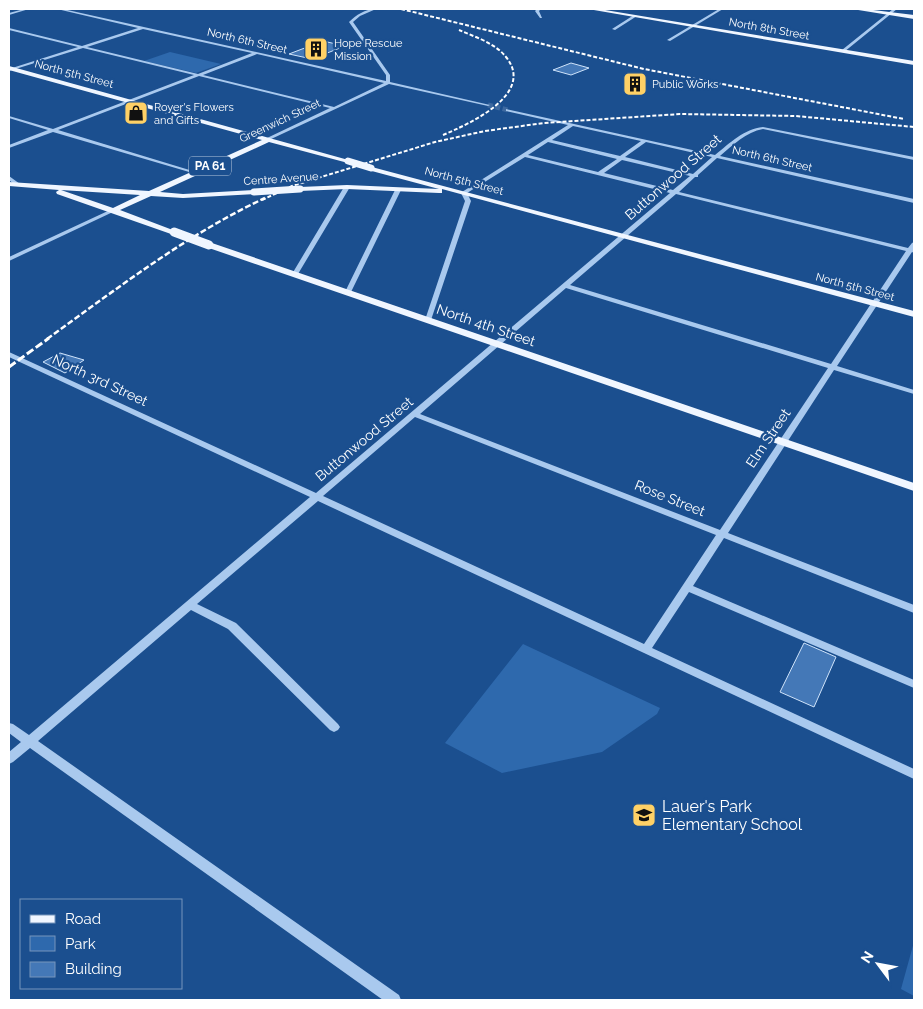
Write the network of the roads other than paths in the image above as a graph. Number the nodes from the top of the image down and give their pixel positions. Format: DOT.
graph roads {
  1 [pos="27,9"];
  2 [pos="59,9"];
  3 [pos="374,9"];
  4 [pos="539,9"];
  5 [pos="591,9"];
  6 [pos="721,9"];
  7 [pos="854,9"];
  8 [pos="894,9"];
  9 [pos="9,14"];
  10 [pos="889,14"];
  11 [pos="636,16"];
  12 [pos="541,17"];
  13 [pos="914,17"];
  14 [pos="692,26"];
  15 [pos="142,27"];
  16 [pos="9,29"];
  17 [pos="614,29"];
  18 [pos="669,40"];
  19 [pos="82,47"];
  20 [pos="843,51"];
  21 [pos="257,53"];
  22 [pos="914,63"];
  23 [pos="10,69"];
  24 [pos="198,75"];
  25 [pos="388,83"];
  26 [pos="130,101"];
  27 [pos="488,105"];
  28 [pos="334,108"];
  29 [pos="508,110"];
  30 [pos="9,117"];
  31 [pos="573,124"];
  32 [pos="53,130"];
  33 [pos="269,139"];
  34 [pos="547,140"];
  35 [pos="646,140"];
  36 [pos="9,147"];
  37 [pos="523,155"];
  38 [pos="718,157"];
  39 [pos="621,158"];
  40 [pos="914,158"];
  41 [pos="194,173"];
  42 [pos="599,174"];
  43 [pos="696,176"];
  44 [pos="9,178"];
  45 [pos="9,184"];
  46 [pos="18,185"];
  47 [pos="48,187"];
  48 [pos="347,187"];
  49 [pos="398,190"];
  50 [pos="676,192"];
  51 [pos="151,193"];
  52 [pos="464,193"];
  53 [pos="914,201"];
  54 [pos="112,212"];
  55 [pos="625,236"];
  56 [pos="913,248"];
  57 [pos="9,259"];
  58 [pos="295,274"];
  59 [pos="566,286"];
  60 [pos="348,292"];
  61 [pos="874,304"];
  62 [pos="914,314"];
  63 [pos="428,320"];
  64 [pos="498,344"];
  65 [pos="9,354"];
  66 [pos="832,367"];
  67 [pos="914,392"];
  68 [pos="414,414"];
  69 [pos="782,442"];
  70 [pos="914,487"];
  71 [pos="317,497"];
  72 [pos="721,533"];
  73 [pos="686,587"];
  74 [pos="190,605"];
  75 [pos="914,609"];
  76 [pos="646,649"];
  77 [pos="914,684"];
  78 [pos="9,727"];
  79 [pos="334,727"];
  80 [pos="28,743"];
  81 [pos="9,759"];
  82 [pos="914,774"];
  83 [pos="394,1000"];
  1 -- 9 [label="street"];
  2 -- 15 [label="street, North 6th Street"];
  3 -- 25 [label="street"];
  4 -- 12 [label="street"];
  5 -- 11 [label="main road, North 8th Street"];
  6 -- 14 [label="street"];
  7 -- 10 [label="main road"];
  8 -- 10 [label="street"];
  10 -- 13 [label="main road"];
  10 -- 20 [label="street"];
  11 -- 14 [label="main road, North 8th Street"];
  11 -- 17 [label="street"];
  14 -- 18 [label="street"];
  14 -- 20 [label="main road, North 8th Street"];
  15 -- 19 [label="street"];
  15 -- 21 [label="street, North 6th Street"];
  16 -- 19 [label="street"];
  19 -- 23 [label="street"];
  19 -- 24 [label="street"];
  20 -- 22 [label="main road, North 8th Street"];
  21 -- 24 [label="street"];
  21 -- 25 [label="street, North 6th Street"];
  23 -- 26 [label="main road, North 5th Street"];
  24 -- 26 [label="street"];
  24 -- 28 [label="street"];
  25 -- 27 [label="street, North 6th Street"];
  25 -- 28 [label="street, Greenwich Street"];
  26 -- 32 [label="street"];
  26 -- 33 [label="main road, North 5th Street"];
  28 -- 33 [label="street, Greenwich Street"];
  29 -- 31 [label="street, North 6th Street"];
  30 -- 32 [label="street"];
  31 -- 34 [label="street"];
  31 -- 35 [label="street, North 6th Street"];
  32 -- 36 [label="street"];
  32 -- 41 [label="street"];
  33 -- 41 [label="main road, Greenwich Street / PA 61"];
  33 -- 52 [label="main road, North 5th Street, bridge"];
  34 -- 37 [label="street"];
  34 -- 39 [label="street"];
  35 -- 38 [label="street, North 6th Street"];
  35 -- 39 [label="street"];
  37 -- 42 [label="street"];
  37 -- 52 [label="street"];
  38 -- 40 [label="street, Buttonwood Street"];
  38 -- 43 [label="street, Buttonwood Street"];
  38 -- 53 [label="street, North 6th Street"];
  39 -- 42 [label="street"];
  39 -- 43 [label="street"];
  41 -- 51 [label="main road, Greenwich Street / PA 61"];
  42 -- 50 [label="street"];
  43 -- 50 [label="street, Buttonwood Street"];
  44 -- 46 [label="street"];
  45 -- 46 [label="main road, Centre Avenue / PA 61"];
  46 -- 47 [label="main road, Centre Avenue / PA 61"];
  47 -- 51 [label="main road, Centre Avenue / PA 61"];
  47 -- 54 [label="main road, North 4th Street / PA 61"];
  48 -- 49 [label="main road, Centre Avenue"];
  48 -- 51 [label="main road, Centre Avenue, bridge"];
  48 -- 58 [label="street"];
  49 -- 52 [label="main road, Centre Avenue"];
  49 -- 60 [label="street"];
  50 -- 55 [label="street, Buttonwood Street"];
  50 -- 56 [label="street"];
  51 -- 54 [label="main road, Greenwich Street / PA 61"];
  52 -- 55 [label="main road, North 5th Street"];
  52 -- 63 [label="street"];
  54 -- 57 [label="street, Greenwich Street"];
  54 -- 58 [label="main road, North 4th Street, bridge"];
  55 -- 59 [label="street, Buttonwood Street"];
  55 -- 61 [label="main road, North 5th Street"];
  56 -- 61 [label="street, Elm Street"];
  58 -- 60 [label="main road, North 4th Street"];
  59 -- 64 [label="street, Buttonwood Street"];
  59 -- 66 [label="street"];
  60 -- 63 [label="main road, North 4th Street"];
  61 -- 62 [label="main road, North 5th Street"];
  61 -- 66 [label="street, Elm Street"];
  63 -- 64 [label="main road, North 4th Street"];
  64 -- 68 [label="street, Buttonwood Street"];
  64 -- 69 [label="main road, North 4th Street"];
  65 -- 71 [label="street, North 3rd Street"];
  66 -- 67 [label="street"];
  66 -- 69 [label="street, Elm Street"];
  68 -- 71 [label="street, Buttonwood Street"];
  68 -- 72 [label="street, Rose Street"];
  69 -- 70 [label="main road, North 4th Street"];
  69 -- 72 [label="street, Elm Street"];
  71 -- 74 [label="street, Buttonwood Street"];
  71 -- 76 [label="street, North 3rd Street"];
  72 -- 73 [label="street, Elm Street"];
  72 -- 75 [label="street, Rose Street"];
  73 -- 76 [label="street, Elm Street"];
  73 -- 77 [label="street"];
  74 -- 79 [label="street"];
  74 -- 80 [label="street, Buttonwood Street"];
  76 -- 82 [label="street, North 3rd Street"];
  78 -- 80 [label="street"];
  80 -- 81 [label="street, Buttonwood Street"];
  80 -- 83 [label="street"];
}
